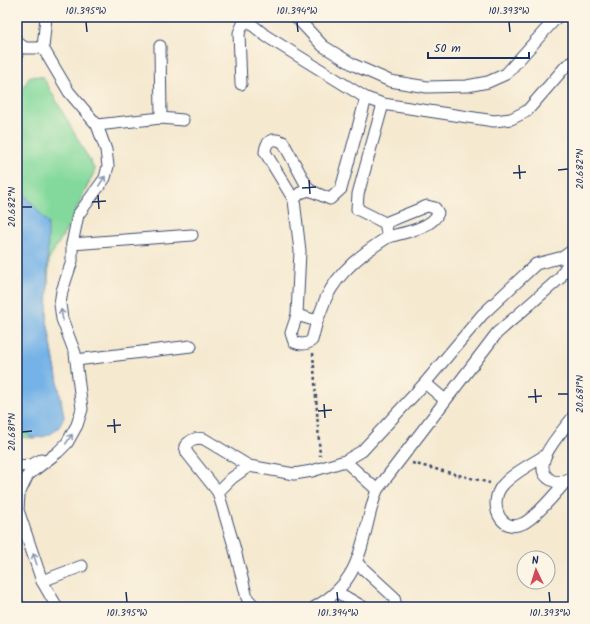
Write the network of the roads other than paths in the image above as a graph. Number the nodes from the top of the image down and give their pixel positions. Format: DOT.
graph roads {
  1 [pos="46,17"];
  2 [pos="296,17"];
  3 [pos="557,17"];
  4 [pos="245,18"];
  5 [pos="17,42"];
  6 [pos="160,46"];
  7 [pos="43,48"];
  8 [pos="17,56"];
  9 [pos="573,62"];
  10 [pos="241,84"];
  11 [pos="366,98"];
  12 [pos="383,104"];
  13 [pos="161,118"];
  14 [pos="183,120"];
  15 [pos="97,125"];
  16 [pos="309,190"];
  17 [pos="294,200"];
  18 [pos="385,224"];
  19 [pos="192,235"];
  20 [pos="388,237"];
  21 [pos="72,244"];
  22 [pos="573,250"];
  23 [pos="573,260"];
  24 [pos="297,316"];
  25 [pos="317,321"];
  26 [pos="191,346"];
  27 [pos="76,360"];
  28 [pos="425,383"];
  29 [pos="445,400"];
  30 [pos="573,417"];
  31 [pos="58,452"];
  32 [pos="544,456"];
  33 [pos="345,461"];
  34 [pos="17,466"];
  35 [pos="249,466"];
  36 [pos="570,478"];
  37 [pos="377,490"];
  38 [pos="218,492"];
  39 [pos="357,563"];
  40 [pos="82,566"];
  41 [pos="42,581"];
  42 [pos="337,592"];
  43 [pos="17,602"];
  44 [pos="246,602"];
  45 [pos="18,607"];
  46 [pos="57,607"];
  47 [pos="254,607"];
  48 [pos="316,607"];
  49 [pos="363,607"];
  50 [pos="396,607"];
  1 -- 7 [label="street"];
  2 -- 3 [label="street"];
  4 -- 10 [label="street"];
  4 -- 11 [label="street"];
  5 -- 7 [label="street"];
  5 -- 8 [label="street"];
  6 -- 13 [label="street"];
  7 -- 15 [label="street"];
  9 -- 12 [label="street"];
  11 -- 12 [label="street"];
  11 -- 16 [label="street"];
  12 -- 18 [label="street"];
  13 -- 14 [label="street"];
  13 -- 15 [label="street"];
  21 -- 15 [label="street, one-way"];
  16 -- 17 [label="street"];
  16 -- 17 [label="street"];
  17 -- 24 [label="street"];
  18 -- 20 [label="street"];
  18 -- 20 [label="street"];
  19 -- 21 [label="street"];
  20 -- 25 [label="street"];
  27 -- 21 [label="street, one-way"];
  22 -- 28 [label="street"];
  23 -- 29 [label="street"];
  24 -- 25 [label="street"];
  24 -- 25 [label="street"];
  26 -- 27 [label="street"];
  31 -- 27 [label="street, one-way"];
  28 -- 29 [label="street"];
  28 -- 33 [label="street"];
  29 -- 37 [label="street"];
  30 -- 32 [label="street"];
  31 -- 34 [label="street"];
  41 -- 31 [label="street, one-way"];
  32 -- 36 [label="street"];
  32 -- 36 [label="street"];
  33 -- 35 [label="street"];
  33 -- 37 [label="street"];
  35 -- 38 [label="street"];
  35 -- 38 [label="street"];
  37 -- 39 [label="street"];
  38 -- 44 [label="street"];
  39 -- 42 [label="street"];
  39 -- 50 [label="street"];
  40 -- 41 [label="street"];
  41 -- 46 [label="street"];
  42 -- 48 [label="street"];
  42 -- 49 [label="street"];
  43 -- 45 [label="street"];
  44 -- 47 [label="street"];
}
